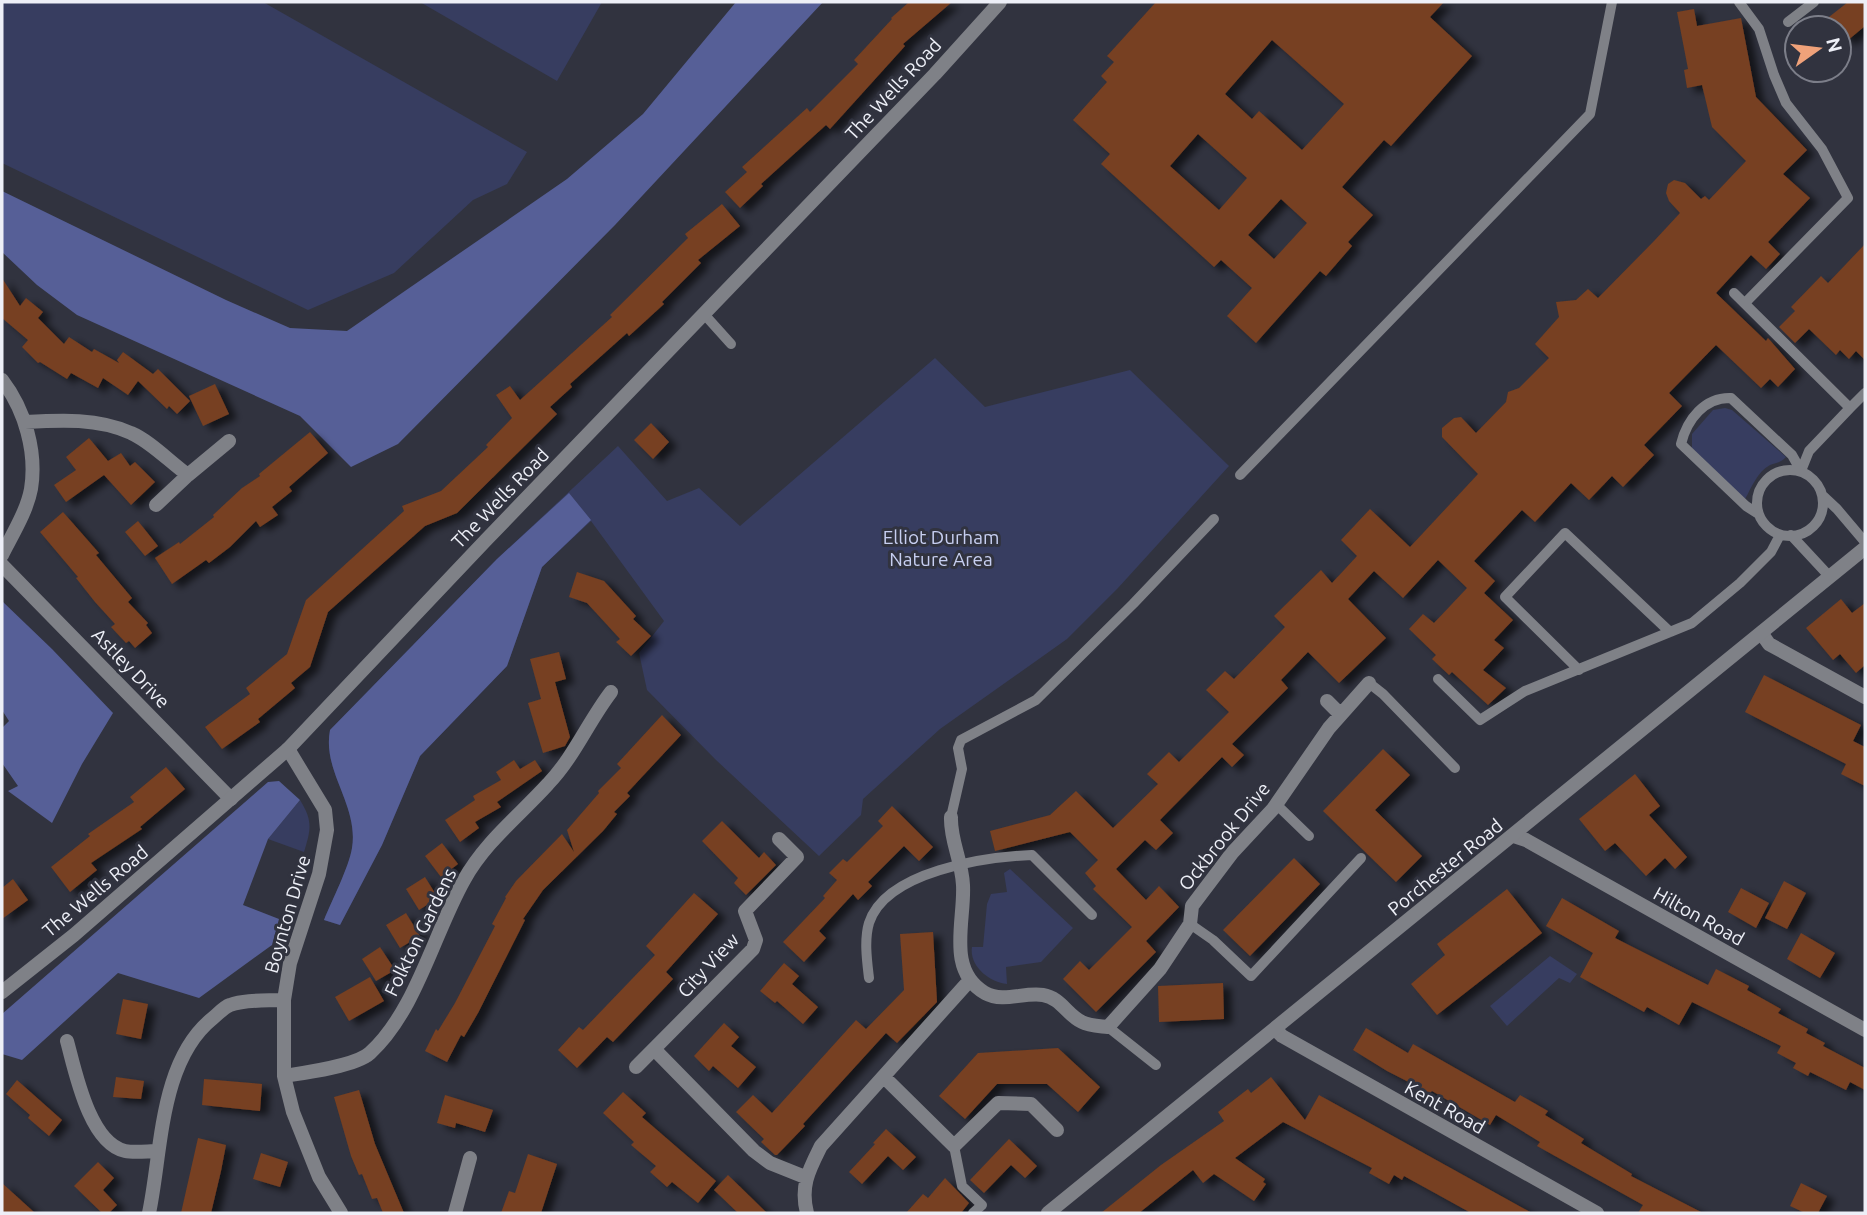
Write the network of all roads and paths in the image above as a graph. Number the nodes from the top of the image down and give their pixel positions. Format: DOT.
graph roads {
  1 [pos="1000,2"];
  2 [pos="1612,2"];
  3 [pos="1739,2"];
  4 [pos="1814,2"];
  5 [pos="1798,14"];
  6 [pos="1734,293"];
  7 [pos="1745,303"];
  8 [pos="704,314"];
  9 [pos="732,344"];
  10 [pos="2,380"];
  11 [pos="1865,393"];
  12 [pos="1850,408"];
  13 [pos="25,422"];
  14 [pos="229,441"];
  15 [pos="1801,471"];
  16 [pos="188,475"];
  17 [pos="1240,475"];
  18 [pos="1822,495"];
  19 [pos="156,505"];
  20 [pos="1758,513"];
  21 [pos="1214,519"];
  22 [pos="1786,535"];
  23 [pos="1865,542"];
  24 [pos="1865,548"];
  25 [pos="2,555"];
  26 [pos="2,565"];
  27 [pos="1830,577"];
  28 [pos="1670,632"];
  29 [pos="1762,634"];
  30 [pos="1579,670"];
  31 [pos="1437,679"];
  32 [pos="1369,684"];
  33 [pos="611,692"];
  34 [pos="1865,697"];
  35 [pos="1327,701"];
  36 [pos="1340,714"];
  37 [pos="288,749"];
  38 [pos="1455,768"];
  39 [pos="231,799"];
  40 [pos="1276,804"];
  41 [pos="951,817"];
  42 [pos="1309,836"];
  43 [pos="1514,836"];
  44 [pos="777,837"];
  45 [pos="1361,858"];
  46 [pos="961,866"];
  47 [pos="1092,915"];
  48 [pos="1190,924"];
  49 [pos="869,978"];
  50 [pos="970,980"];
  51 [pos="2,992"];
  52 [pos="284,1000"];
  53 [pos="1108,1027"];
  54 [pos="1276,1030"];
  55 [pos="1865,1030"];
  56 [pos="67,1041"];
  57 [pos="654,1049"];
  58 [pos="1156,1065"];
  59 [pos="636,1067"];
  60 [pos="284,1076"];
  61 [pos="884,1077"];
  62 [pos="1057,1130"];
  63 [pos="954,1146"];
  64 [pos="159,1151"];
  65 [pos="470,1158"];
  66 [pos="805,1177"];
  67 [pos="149,1213"];
  68 [pos="341,1213"];
  69 [pos="455,1213"];
  70 [pos="807,1213"];
  71 [pos="973,1213"];
  72 [pos="1048,1213"];
  73 [pos="1597,1213"];
  1 -- 8 [label="street, The Wells Road"];
  2 -- 17 [label="lane"];
  3 -- 7 [label="lane"];
  4 -- 5 [label="lane"];
  6 -- 7 [label="lane"];
  7 -- 12 [label="lane"];
  8 -- 9 [label="lane"];
  8 -- 37 [label="street, The Wells Road"];
  10 -- 13 [label="street"];
  11 -- 12 [label="lane"];
  12 -- 15 [label="lane"];
  13 -- 16 [label="street"];
  13 -- 25 [label="street"];
  14 -- 16 [label="street"];
  15 -- 18 [label="lane"];
  15 -- 20 [label="lane"];
  15 -- 20 [label="lane"];
  16 -- 19 [label="street"];
  18 -- 22 [label="lane"];
  18 -- 23 [label="lane"];
  20 -- 22 [label="lane"];
  21 -- 41 [label="lane"];
  22 -- 27 [label="lane"];
  22 -- 28 [label="lane"];
  24 -- 27 [label="street, Porchester Road"];
  26 -- 39 [label="street, Astley Drive"];
  27 -- 29 [label="street, Porchester Road"];
  28 -- 30 [label="lane"];
  28 -- 30 [label="lane"];
  29 -- 34 [label="street"];
  29 -- 43 [label="street, Porchester Road"];
  30 -- 31 [label="lane"];
  32 -- 36 [label="street, Ockbrook Drive"];
  32 -- 38 [label="lane"];
  33 -- 60 [label="street, Folkton Gardens"];
  35 -- 36 [label="street"];
  36 -- 40 [label="street, Ockbrook Drive"];
  37 -- 39 [label="street, The Wells Road"];
  37 -- 52 [label="street, Boynton Drive"];
  39 -- 51 [label="street, The Wells Road"];
  40 -- 42 [label="lane"];
  40 -- 48 [label="street, Ockbrook Drive"];
  41 -- 46 [label="street"];
  43 -- 54 [label="street, Porchester Road"];
  43 -- 55 [label="street, Hilton Road"];
  44 -- 57 [label="street, City View"];
  45 -- 48 [label="lane"];
  46 -- 47 [label="lane"];
  46 -- 49 [label="lane"];
  46 -- 50 [label="street"];
  48 -- 53 [label="street, Ockbrook Drive"];
  50 -- 53 [label="street"];
  50 -- 61 [label="street"];
  52 -- 60 [label="street, Boynton Drive"];
  52 -- 64 [label="street"];
  53 -- 58 [label="lane"];
  54 -- 72 [label="street, Porchester Road"];
  54 -- 73 [label="street, Kent Road"];
  56 -- 64 [label="street"];
  57 -- 59 [label="street, City View"];
  57 -- 66 [label="street"];
  60 -- 68 [label="street, Boynton Drive"];
  61 -- 63 [label="street"];
  61 -- 66 [label="street"];
  62 -- 63 [label="street"];
  63 -- 71 [label="lane"];
  64 -- 67 [label="street"];
  65 -- 69 [label="street"];
  66 -- 70 [label="street"];
}
